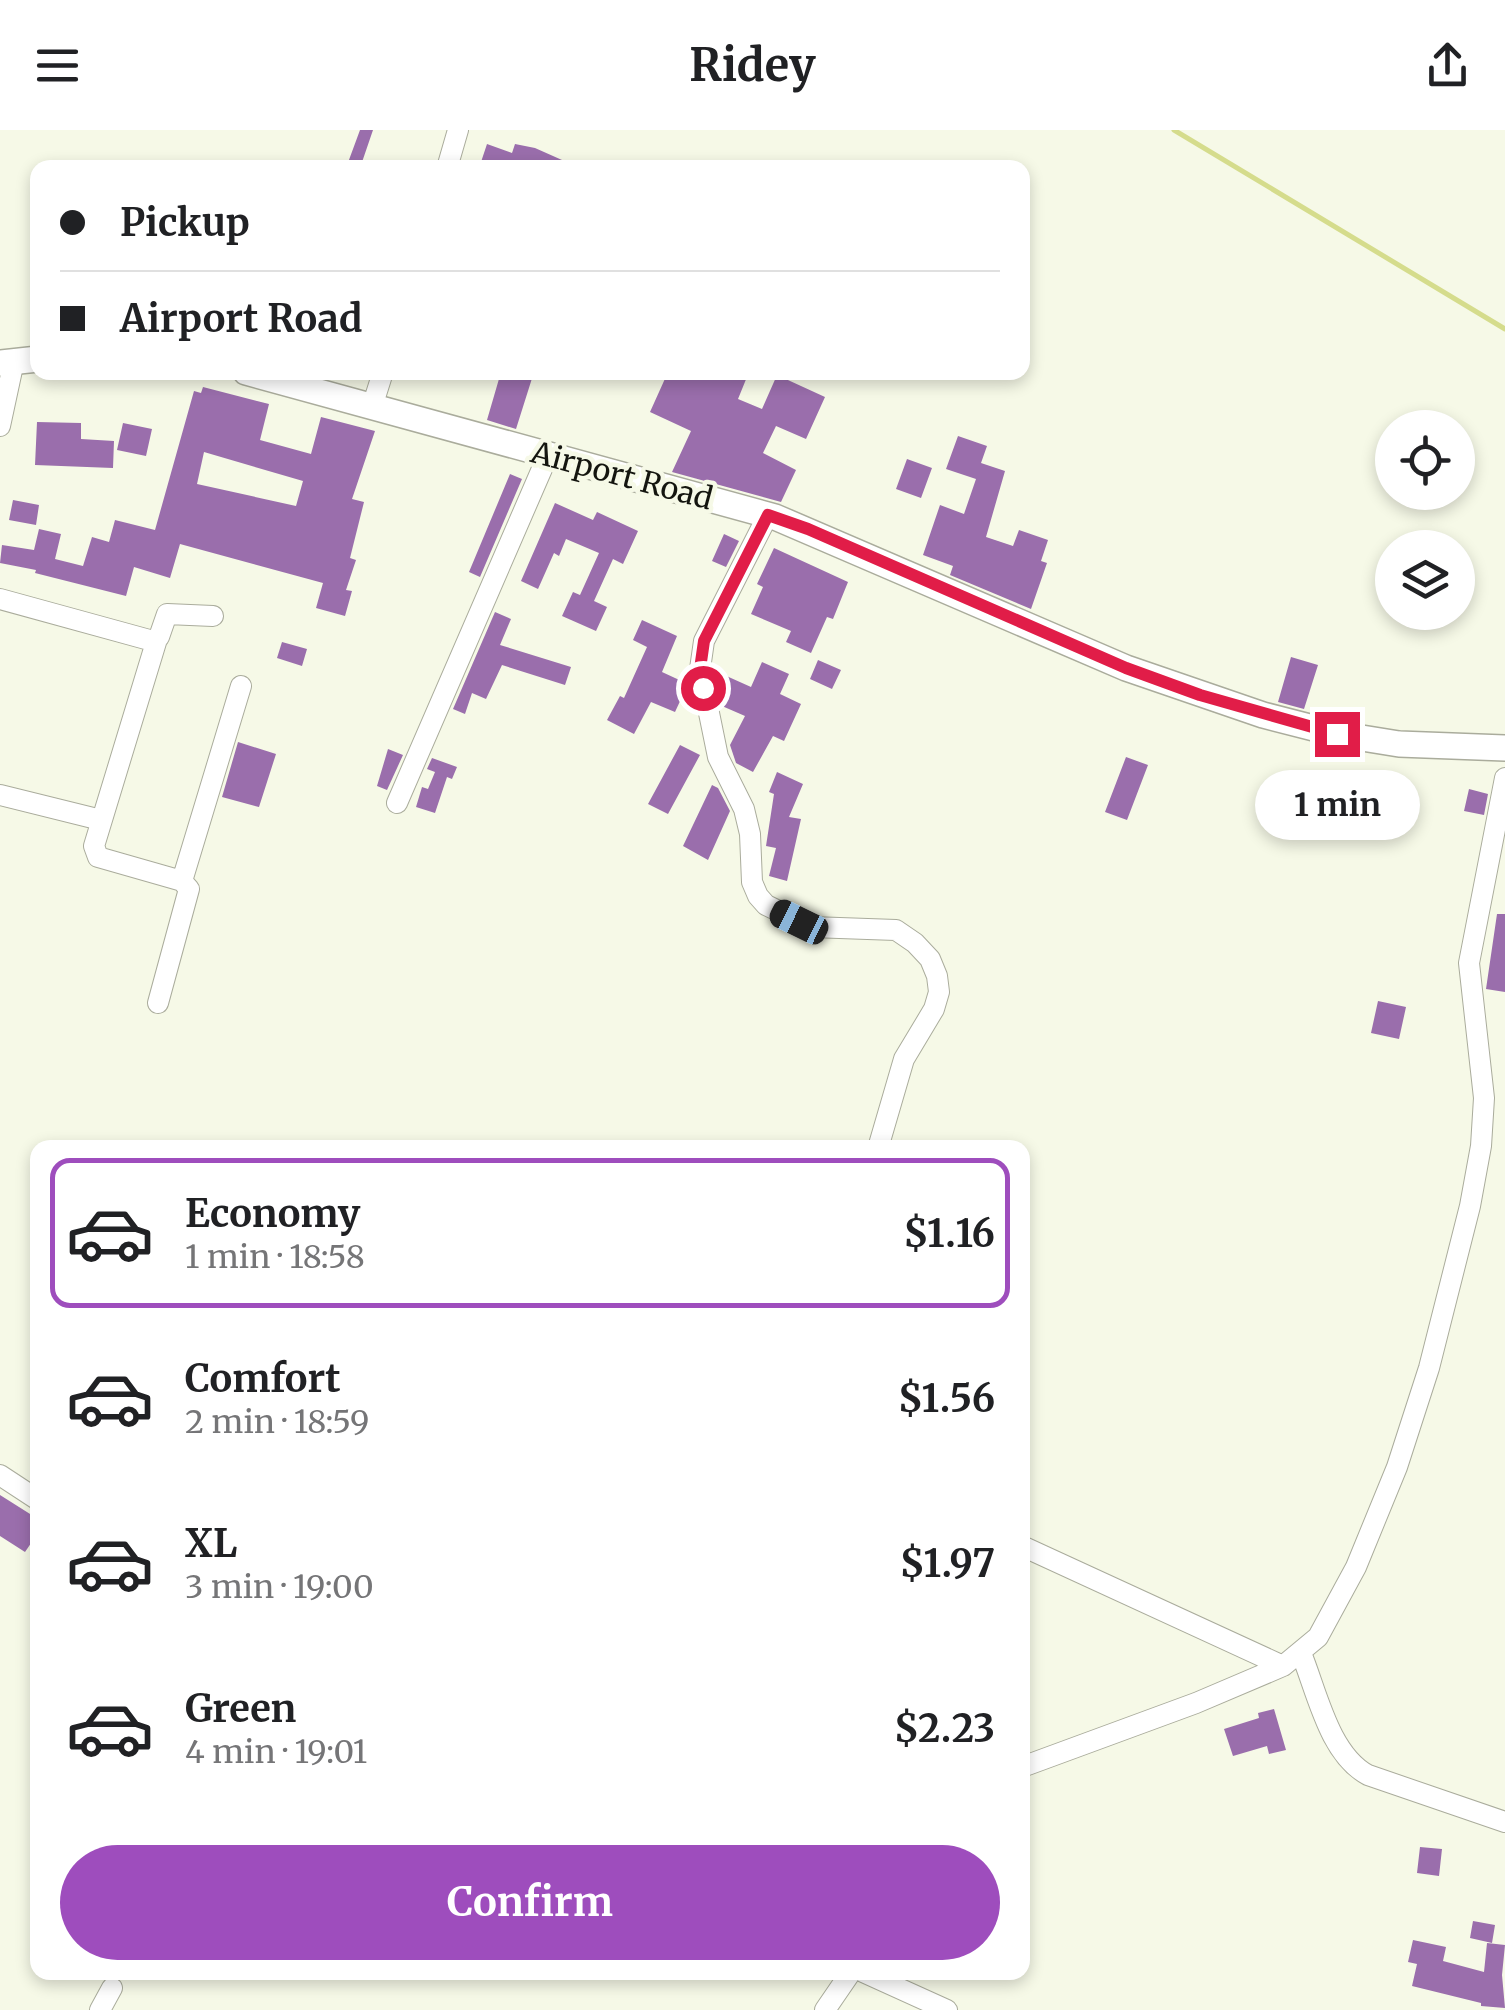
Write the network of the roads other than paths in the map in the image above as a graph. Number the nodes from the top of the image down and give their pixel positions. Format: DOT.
graph roads {
  1 [pos="458,130"];
  2 [pos="449,160"];
  3 [pos="17,361"];
  4 [pos="274,380"];
  5 [pos="381,380"];
  6 [pos="372,408"];
  7 [pos="0,426"];
  8 [pos="548,455"];
  9 [pos="768,515"];
  10 [pos="0,599"];
  11 [pos="213,616"];
  12 [pos="156,639"];
  13 [pos="241,686"];
  14 [pos="1505,748"];
  15 [pos="1505,778"];
  16 [pos="0,794"];
  17 [pos="397,803"];
  18 [pos="101,820"];
  19 [pos="182,881"];
  20 [pos="158,1004"];
  21 [pos="880,1140"];
  22 [pos="0,1475"];
  23 [pos="30,1495"];
  24 [pos="1030,1549"];
  25 [pos="1292,1660"];
  26 [pos="1030,1763"];
  27 [pos="1505,1822"];
  28 [pos="846,1980"];
  29 [pos="881,1980"];
  30 [pos="112,1988"];
  31 [pos="100,2010"];
  32 [pos="826,2010"];
  33 [pos="947,2010"];
  1 -- 2 [label="street"];
  3 -- 7 [label="street"];
  4 -- 6 [label="main road, Airport Road"];
  5 -- 6 [label="street"];
  6 -- 8 [label="main road, Airport Road"];
  8 -- 9 [label="main road, Airport Road"];
  8 -- 17 [label="street"];
  9 -- 14 [label="main road, Airport Road"];
  9 -- 21 [label="street"];
  10 -- 12 [label="street"];
  11 -- 12 [label="street"];
  12 -- 18 [label="street"];
  13 -- 19 [label="street"];
  15 -- 25 [label="street"];
  16 -- 18 [label="street"];
  18 -- 19 [label="street"];
  19 -- 20 [label="street"];
  22 -- 23 [label="street"];
  24 -- 25 [label="street"];
  25 -- 26 [label="street"];
  25 -- 27 [label="street"];
  28 -- 32 [label="street"];
  29 -- 33 [label="street"];
  30 -- 31 [label="street"];
}
